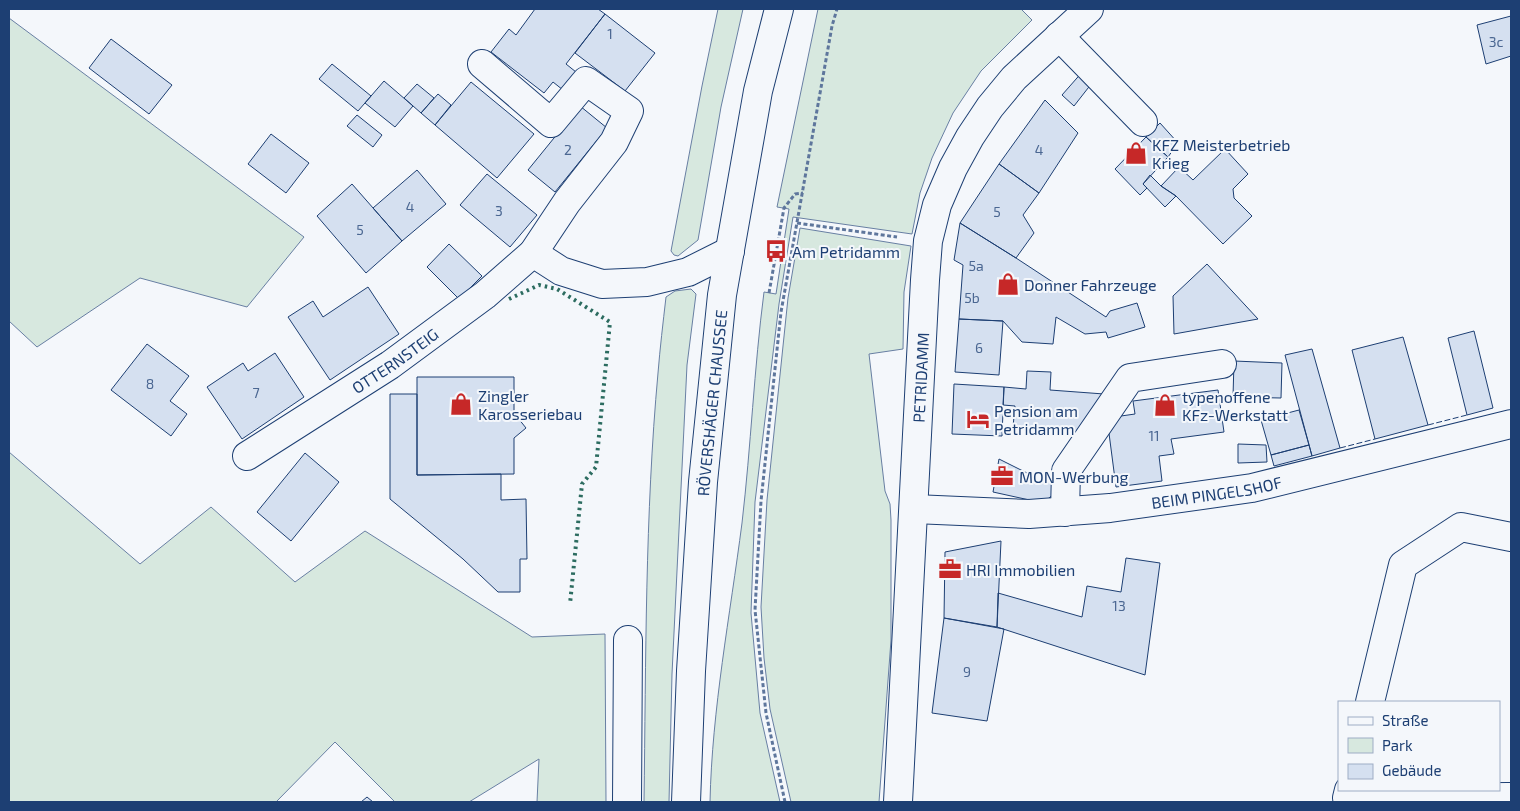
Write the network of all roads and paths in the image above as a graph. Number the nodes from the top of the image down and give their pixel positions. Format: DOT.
graph roads {
  1 [pos="779,9"];
  2 [pos="837,9"];
  3 [pos="1089,9"];
  4 [pos="1059,36"];
  5 [pos="482,64"];
  6 [pos="1143,122"];
  7 [pos="803,193"];
  8 [pos="796,223"];
  9 [pos="928,241"];
  10 [pos="730,251"];
  11 [pos="533,253"];
  12 [pos="769,293"];
  13 [pos="1222,364"];
  14 [pos="1511,424"];
  15 [pos="247,456"];
  16 [pos="914,509"];
  17 [pos="1065,512"];
  18 [pos="1511,536"];
  19 [pos="628,640"];
  20 [pos="1370,701"];
  21 [pos="1349,791"];
  22 [pos="1511,797"];
  23 [pos="627,802"];
  24 [pos="686,802"];
  25 [pos="785,802"];
  26 [pos="898,802"];
  1 -- 10 [label="street, RÖVERSHÄGER CHAUSSEE"];
  2 -- 7 [label="path"];
  3 -- 4 [label="street, PETRIDAMM"];
  4 -- 6 [label="street"];
  4 -- 9 [label="street, PETRIDAMM"];
  5 -- 11 [label="street, OTTERNSTEIG"];
  7 -- 8 [label="path"];
  7 -- 12 [label="path"];
  8 -- 9 [label="path"];
  8 -- 25 [label="path"];
  9 -- 16 [label="street, PETRIDAMM"];
  10 -- 11 [label="street"];
  10 -- 24 [label="street, RÖVERSHÄGER CHAUSSEE"];
  11 -- 15 [label="street, OTTERNSTEIG"];
  13 -- 17 [label="street"];
  14 -- 17 [label="street, BEIM PINGELSHOF"];
  16 -- 17 [label="street, BEIM PINGELSHOF"];
  16 -- 26 [label="street, PETRIDAMM"];
  18 -- 20 [label="street"];
  19 -- 23 [label="street"];
  21 -- 22 [label="street"];
}
